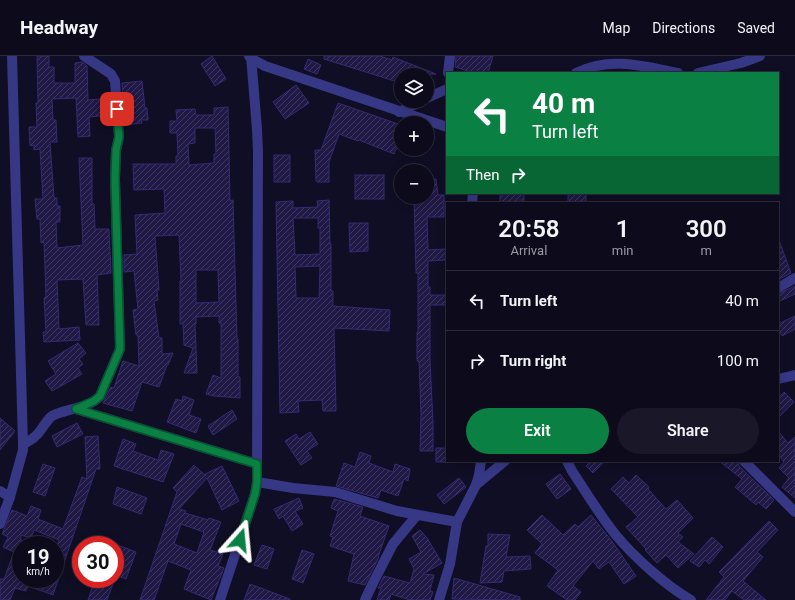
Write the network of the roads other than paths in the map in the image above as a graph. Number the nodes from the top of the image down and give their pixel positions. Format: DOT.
graph roads {
  1 [pos="12,56"];
  2 [pos="84,56"];
  3 [pos="450,56"];
  4 [pos="760,56"];
  5 [pos="250,57"];
  6 [pos="448,72"];
  7 [pos="578,72"];
  8 [pos="673,72"];
  9 [pos="702,72"];
  10 [pos="446,89"];
  11 [pos="434,95"];
  12 [pos="407,108"];
  13 [pos="399,112"];
  14 [pos="446,127"];
  15 [pos="795,278"];
  16 [pos="779,287"];
  17 [pos="795,376"];
  18 [pos="779,379"];
  19 [pos="76,409"];
  20 [pos="23,444"];
  21 [pos="481,462"];
  22 [pos="505,462"];
  23 [pos="568,462"];
  24 [pos="745,462"];
  25 [pos="257,464"];
  26 [pos="257,482"];
  27 [pos="476,485"];
  28 [pos="0,491"];
  29 [pos="10,497"];
  30 [pos="795,512"];
  31 [pos="417,515"];
  32 [pos="457,522"];
  33 [pos="0,524"];
  34 [pos="684,598"];
  35 [pos="220,600"];
  36 [pos="365,600"];
  37 [pos="439,600"];
  1 -- 20 [label="street"];
  2 -- 19 [label="street"];
  3 -- 6 [label="street"];
  4 -- 9 [label="street"];
  5 -- 13 [label="street"];
  5 -- 25 [label="street"];
  7 -- 8 [label="street"];
  10 -- 11 [label="street"];
  12 -- 13 [label="street"];
  13 -- 14 [label="street"];
  15 -- 16 [label="street"];
  17 -- 18 [label="street"];
  19 -- 20 [label="street"];
  19 -- 25 [label="street"];
  20 -- 29 [label="street"];
  21 -- 27 [label="street"];
  22 -- 27 [label="street"];
  23 -- 34 [label="street"];
  24 -- 30 [label="street"];
  25 -- 26 [label="street"];
  26 -- 31 [label="street"];
  26 -- 35 [label="street"];
  27 -- 32 [label="street"];
  28 -- 29 [label="street"];
  29 -- 33 [label="street"];
  31 -- 32 [label="street"];
  31 -- 36 [label="street"];
  32 -- 37 [label="street"];
}
